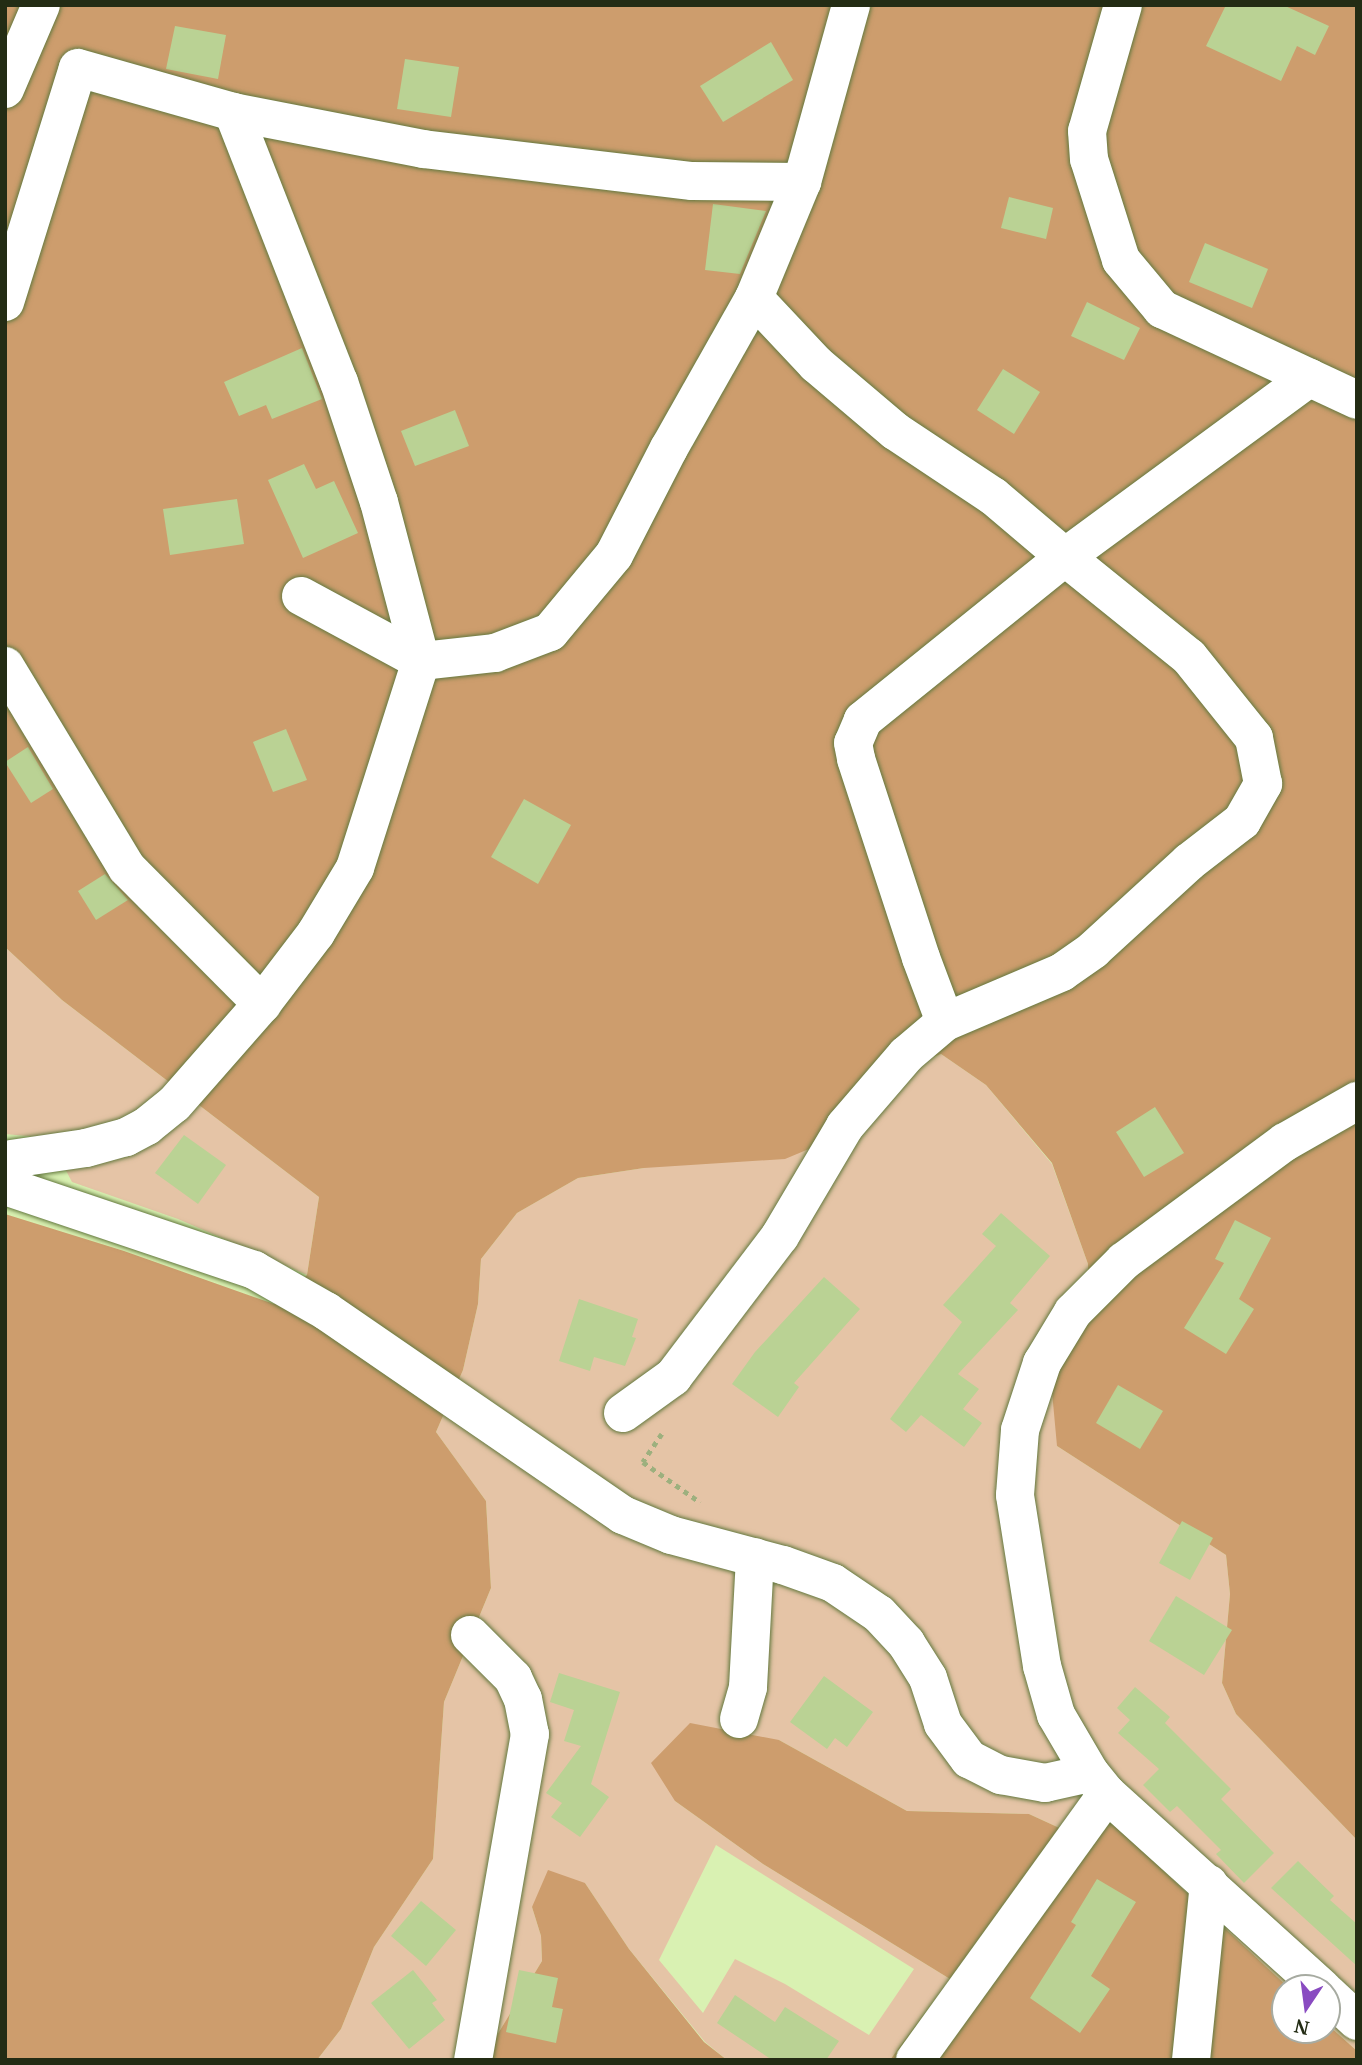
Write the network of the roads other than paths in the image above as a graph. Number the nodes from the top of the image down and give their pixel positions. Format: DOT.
graph roads {
  1 [pos="41,5"];
  2 [pos="851,5"];
  3 [pos="1123,5"];
  4 [pos="5,89"];
  5 [pos="233,111"];
  6 [pos="802,182"];
  7 [pos="754,298"];
  8 [pos="5,302"];
  9 [pos="1309,378"];
  10 [pos="1357,400"];
  11 [pos="1065,557"];
  12 [pos="301,596"];
  13 [pos="421,661"];
  14 [pos="5,666"];
  15 [pos="262,1004"];
  16 [pos="946,1022"];
  17 [pos="1357,1101"];
  18 [pos="12,1172"];
  19 [pos="623,1413"];
  20 [pos="755,1557"];
  21 [pos="470,1635"];
  22 [pos="739,1718"];
  23 [pos="1099,1783"];
  24 [pos="1209,1884"];
  25 [pos="1307,1974"];
  26 [pos="1341,2006"];
  27 [pos="1357,2021"];
  28 [pos="473,2060"];
  29 [pos="915,2060"];
  30 [pos="1191,2060"];
  1 -- 4 [label="street"];
  2 -- 6 [label="street"];
  3 -- 9 [label="street"];
  5 -- 6 [label="street"];
  5 -- 8 [label="street"];
  5 -- 13 [label="street"];
  6 -- 7 [label="street"];
  7 -- 11 [label="street"];
  7 -- 13 [label="street"];
  9 -- 10 [label="street"];
  9 -- 11 [label="street"];
  11 -- 16 [label="street"];
  11 -- 16 [label="street"];
  12 -- 13 [label="street"];
  13 -- 15 [label="street"];
  14 -- 15 [label="street"];
  15 -- 18 [label="street"];
  16 -- 19 [label="street"];
  17 -- 23 [label="street"];
  18 -- 20 [label="street"];
  20 -- 22 [label="street"];
  20 -- 23 [label="street"];
  21 -- 28 [label="street"];
  23 -- 24 [label="street"];
  23 -- 29 [label="street"];
  24 -- 25 [label="street"];
  24 -- 30 [label="street"];
  26 -- 27 [label="street"];
}
